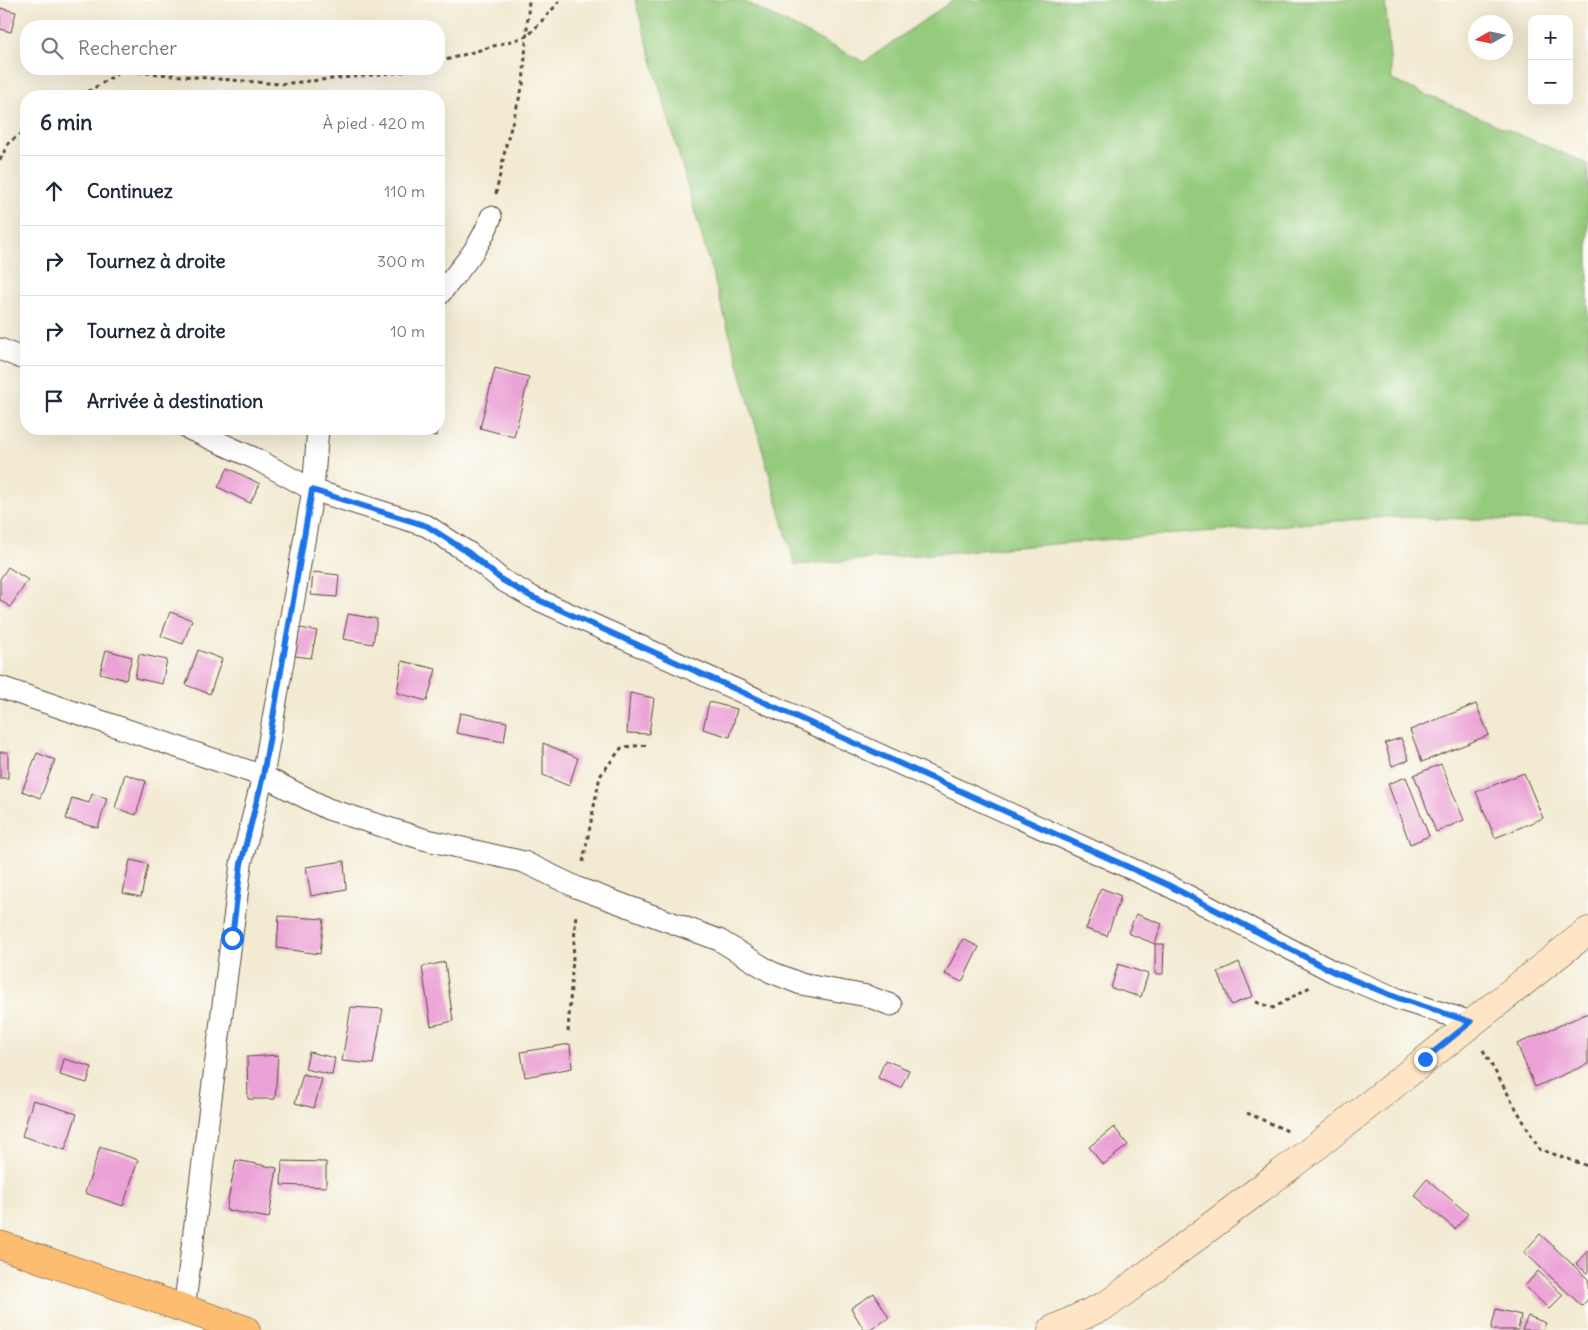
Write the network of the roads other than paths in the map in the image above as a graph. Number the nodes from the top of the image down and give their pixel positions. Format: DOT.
graph roads {
  1 [pos="491,217"];
  2 [pos="445,288"];
  3 [pos="0,349"];
  4 [pos="20,357"];
  5 [pos="203,435"];
  6 [pos="317,435"];
  7 [pos="312,490"];
  8 [pos="0,687"];
  9 [pos="263,776"];
  10 [pos="1588,931"];
  11 [pos="891,1005"];
  12 [pos="1471,1022"];
  13 [pos="0,1245"];
  14 [pos="184,1310"];
  15 [pos="246,1330"];
  16 [pos="1052,1330"];
  1 -- 2 [label="street"];
  3 -- 4 [label="street"];
  5 -- 7 [label="street"];
  6 -- 7 [label="street"];
  7 -- 9 [label="street"];
  7 -- 12 [label="street"];
  8 -- 9 [label="street"];
  9 -- 11 [label="street"];
  9 -- 14 [label="street"];
  10 -- 12 [label="main road"];
  12 -- 16 [label="main road"];
  13 -- 14 [label="highway"];
  14 -- 15 [label="highway"];
}
